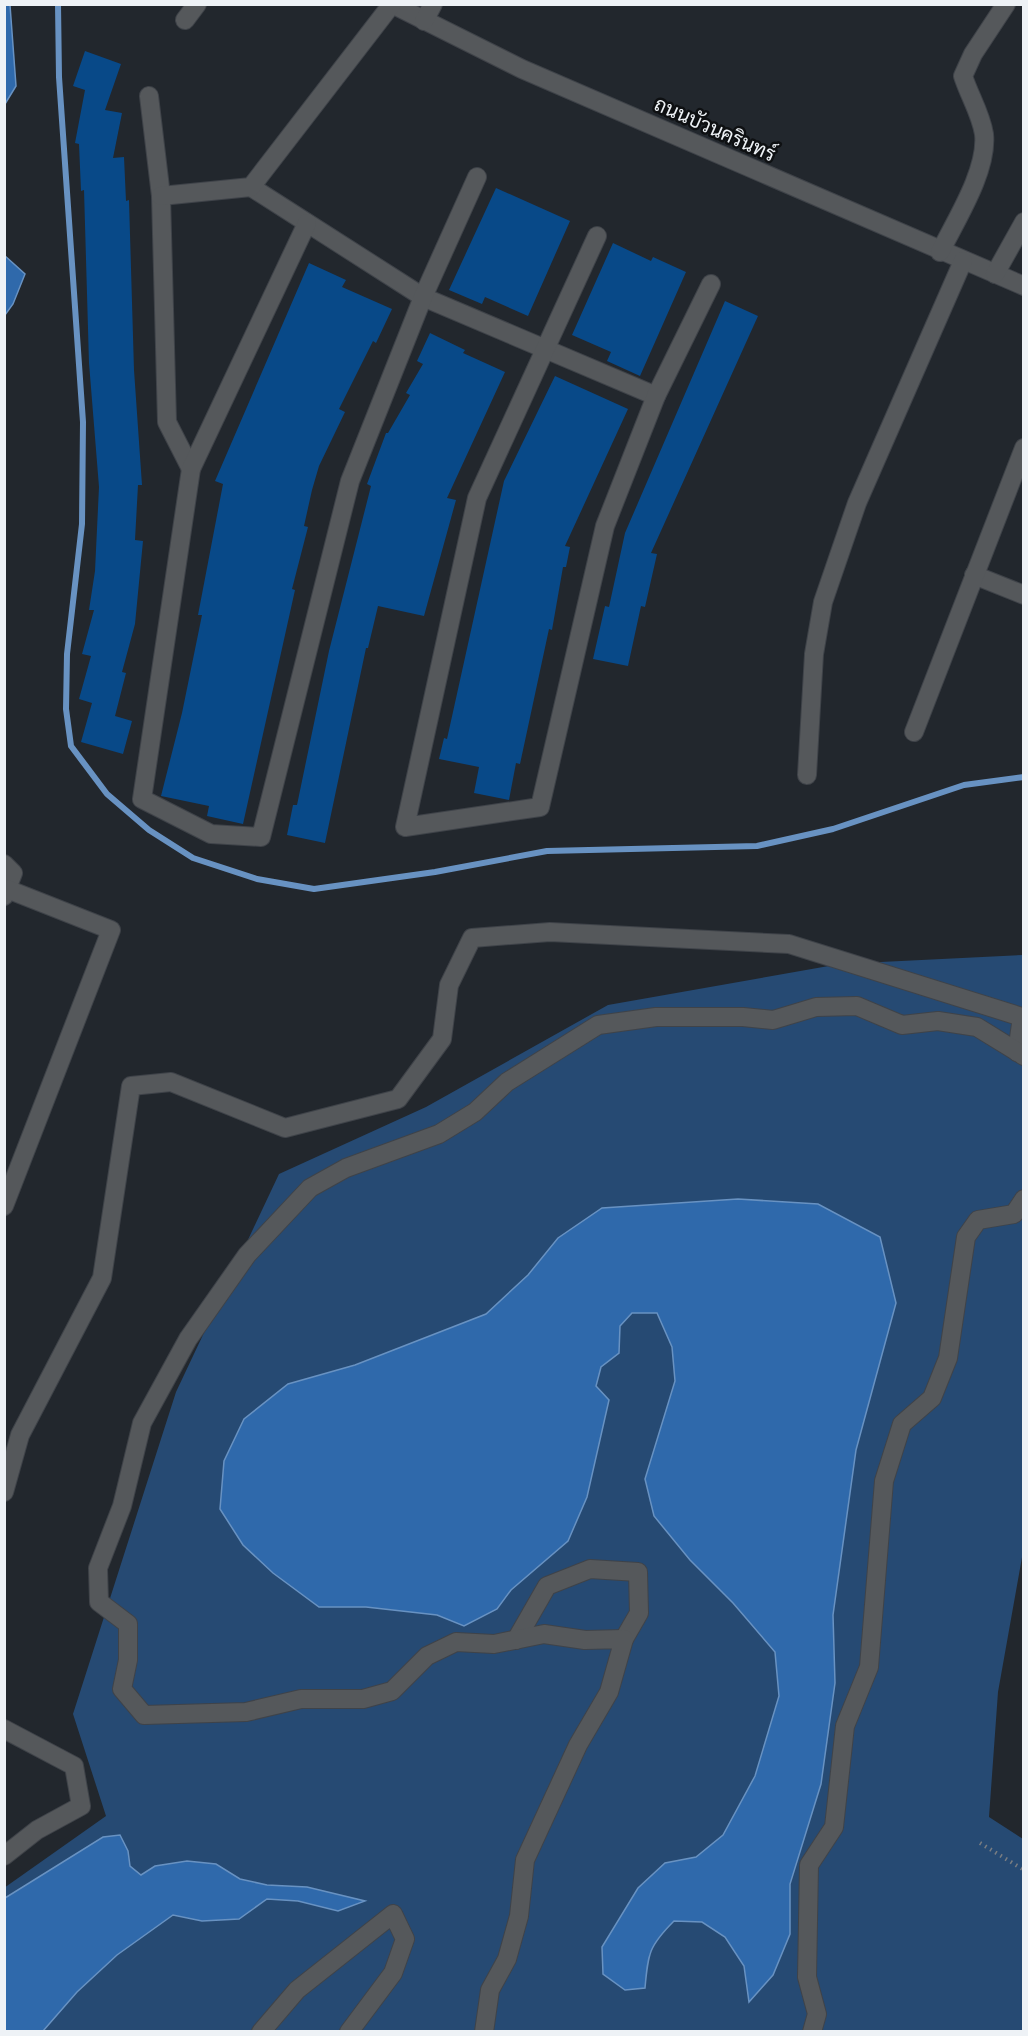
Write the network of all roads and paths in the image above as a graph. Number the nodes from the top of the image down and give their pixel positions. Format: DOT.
graph roads {
  1 [pos="197,4"];
  2 [pos="392,4"];
  3 [pos="1006,4"];
  4 [pos="429,13"];
  5 [pos="185,20"];
  6 [pos="149,96"];
  7 [pos="477,177"];
  8 [pos="251,187"];
  9 [pos="161,196"];
  10 [pos="1023,222"];
  11 [pos="307,223"];
  12 [pos="597,236"];
  13 [pos="940,252"];
  14 [pos="963,261"];
  15 [pos="995,274"];
  16 [pos="711,284"];
  17 [pos="1023,286"];
  18 [pos="423,297"];
  19 [pos="543,348"];
  20 [pos="656,396"];
  21 [pos="1023,448"];
  22 [pos="190,469"];
  23 [pos="974,575"];
  24 [pos="1023,595"];
  25 [pos="914,732"];
  26 [pos="807,775"];
  27 [pos="4,864"];
  28 [pos="6,892"];
  29 [pos="1020,1054"];
  30 [pos="1023,1199"];
  31 [pos="4,1206"];
  32 [pos="4,1492"];
  33 [pos="624,1639"];
  34 [pos="516,1640"];
  35 [pos="4,1728"];
  36 [pos="980,1843"];
  37 [pos="4,1856"];
  38 [pos="1023,1870"];
  39 [pos="261,2031"];
  40 [pos="349,2031"];
  41 [pos="484,2031"];
  42 [pos="812,2031"];
  1 -- 5 [label="street"];
  2 -- 4 [label="street, ถนนบัวนครินทร์"];
  2 -- 8 [label="street"];
  3 -- 13 [label="street"];
  4 -- 13 [label="street, ถนนบัวนครินทร์"];
  6 -- 9 [label="street"];
  7 -- 18 [label="street"];
  8 -- 9 [label="street"];
  8 -- 11 [label="street"];
  9 -- 22 [label="street"];
  10 -- 15 [label="street"];
  11 -- 18 [label="street"];
  11 -- 22 [label="street"];
  12 -- 19 [label="street"];
  13 -- 14 [label="street, ถนนบัวนครินทร์"];
  14 -- 15 [label="street, ถนนบัวนครินทร์"];
  14 -- 26 [label="street"];
  15 -- 17 [label="street, ถนนบัวนครินทร์"];
  16 -- 20 [label="street"];
  18 -- 19 [label="street"];
  18 -- 22 [label="street"];
  19 -- 20 [label="street"];
  19 -- 20 [label="street"];
  21 -- 23 [label="street"];
  23 -- 24 [label="street"];
  23 -- 25 [label="street"];
  27 -- 28 [label="street"];
  28 -- 31 [label="street"];
  29 -- 32 [label="street"];
  29 -- 34 [label="street"];
  30 -- 42 [label="street"];
  33 -- 34 [label="street"];
  33 -- 34 [label="street"];
  33 -- 41 [label="street"];
  35 -- 37 [label="street"];
  36 -- 38 [label="path"];
  39 -- 40 [label="street"];
}
